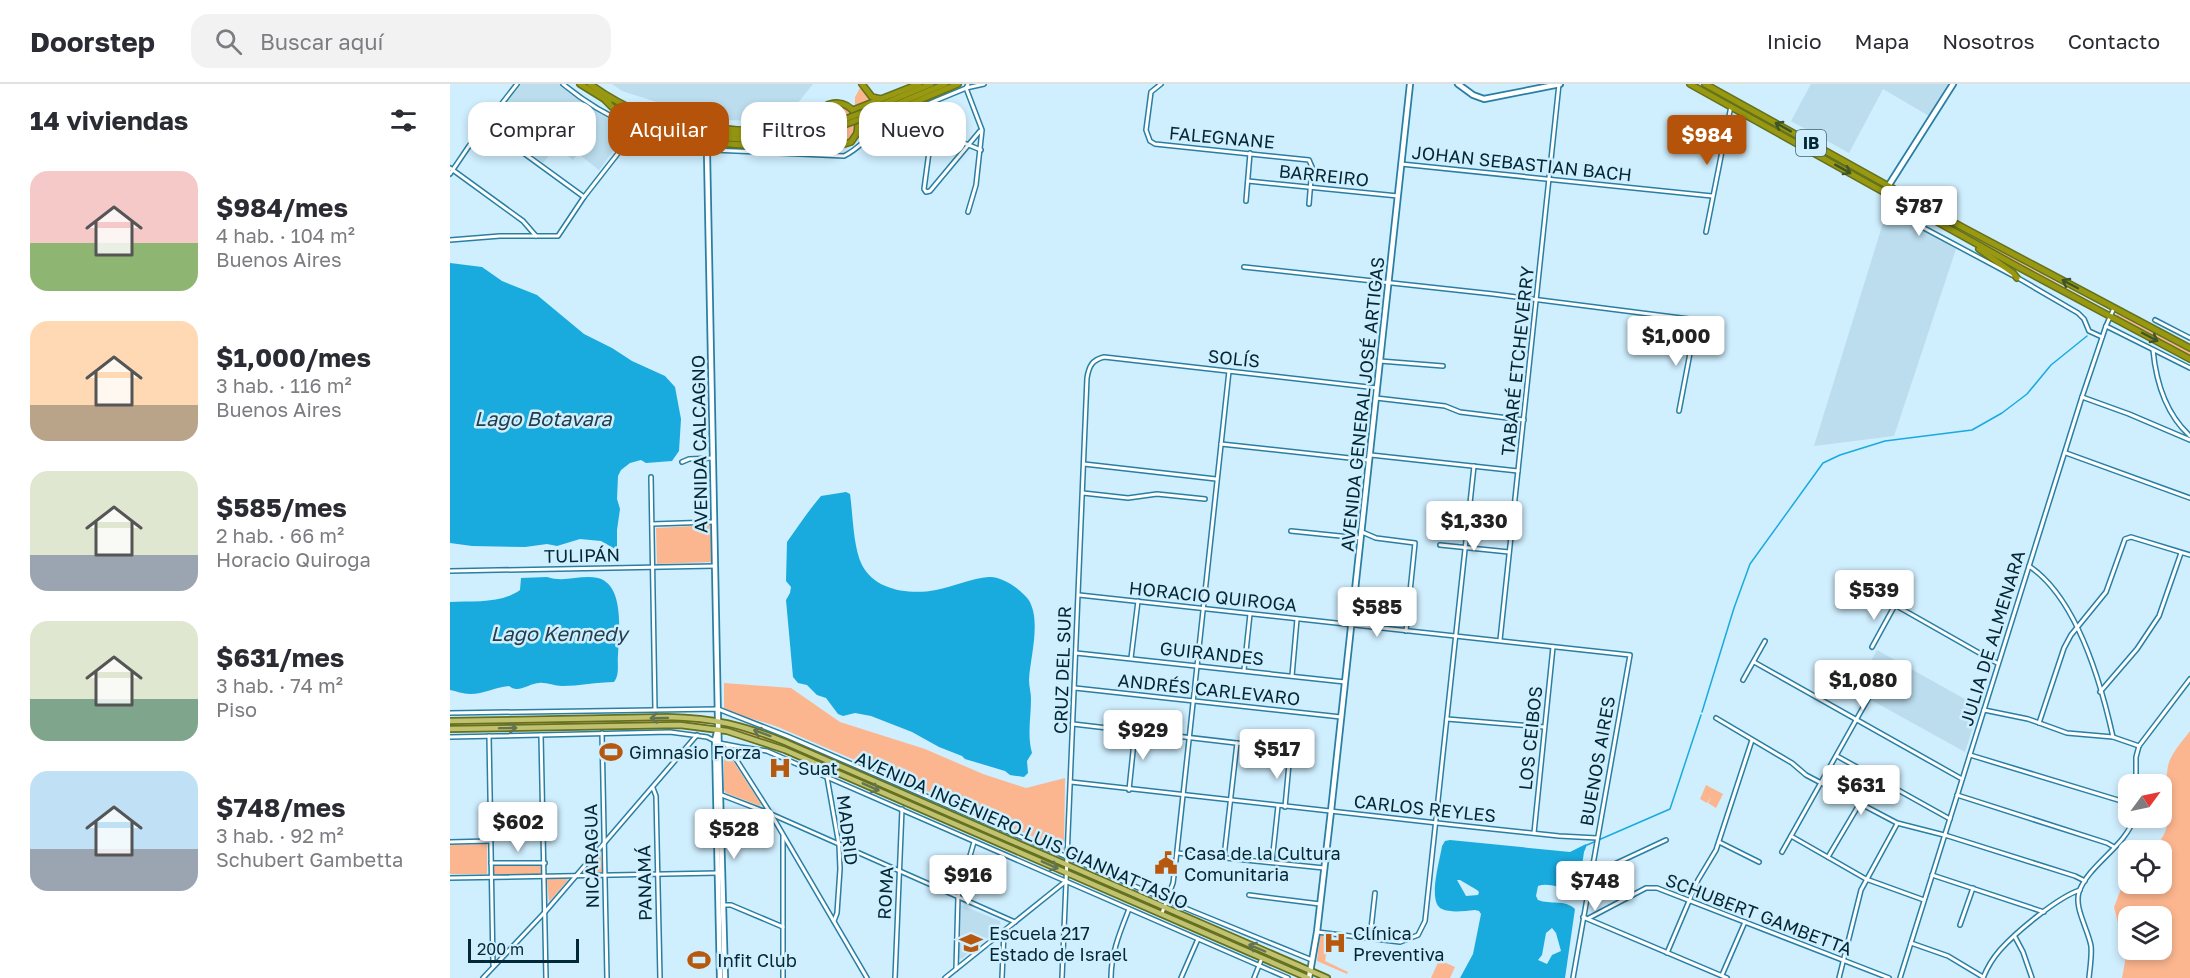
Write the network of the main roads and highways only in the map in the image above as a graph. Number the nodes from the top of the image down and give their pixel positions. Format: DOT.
graph roads {
  1 [pos="580,84"];
  2 [pos="590,84"];
  3 [pos="862,84"];
  4 [pos="919,84"];
  5 [pos="931,84"];
  6 [pos="945,84"];
  7 [pos="958,84"];
  8 [pos="1690,84"];
  9 [pos="1705,84"];
  10 [pos="883,99"];
  11 [pos="606,101"];
  12 [pos="621,102"];
  13 [pos="891,102"];
  14 [pos="897,102"];
  15 [pos="847,106"];
  16 [pos="852,110"];
  17 [pos="857,133"];
  18 [pos="741,139"];
  19 [pos="847,143"];
  20 [pos="741,145"];
  21 [pos="1961,235"];
  22 [pos="2017,278"];
  23 [pos="2190,348"];
  24 [pos="2190,359"];
  25 [pos="450,722"];
  26 [pos="450,729"];
  27 [pos="1309,978"];
  28 [pos="1327,978"];
  1 -- 11 [label="highway"];
  2 -- 12 [label="highway"];
  3 -- 10 [label="highway"];
  4 -- 10 [label="highway"];
  5 -- 13 [label="highway"];
  6 -- 14 [label="highway"];
  7 -- 17 [label="highway"];
  8 -- 21 [label="highway, IB, one-way"];
  23 -- 9 [label="highway, IB, one-way"];
  10 -- 16 [label="highway"];
  11 -- 18 [label="highway"];
  11 -- 20 [label="highway"];
  15 -- 16 [label="highway"];
  16 -- 17 [label="highway"];
  17 -- 19 [label="highway"];
  21 -- 22 [label="highway"];
  21 -- 24 [label="highway, IB, one-way"];
  28 -- 25 [label="main road, AVENIDA INGENIERO LUIS GIANNATTASIO, one-way"];
  26 -- 27 [label="main road, AVENIDA INGENIERO LUIS GIANNATTASIO, one-way"];
}
